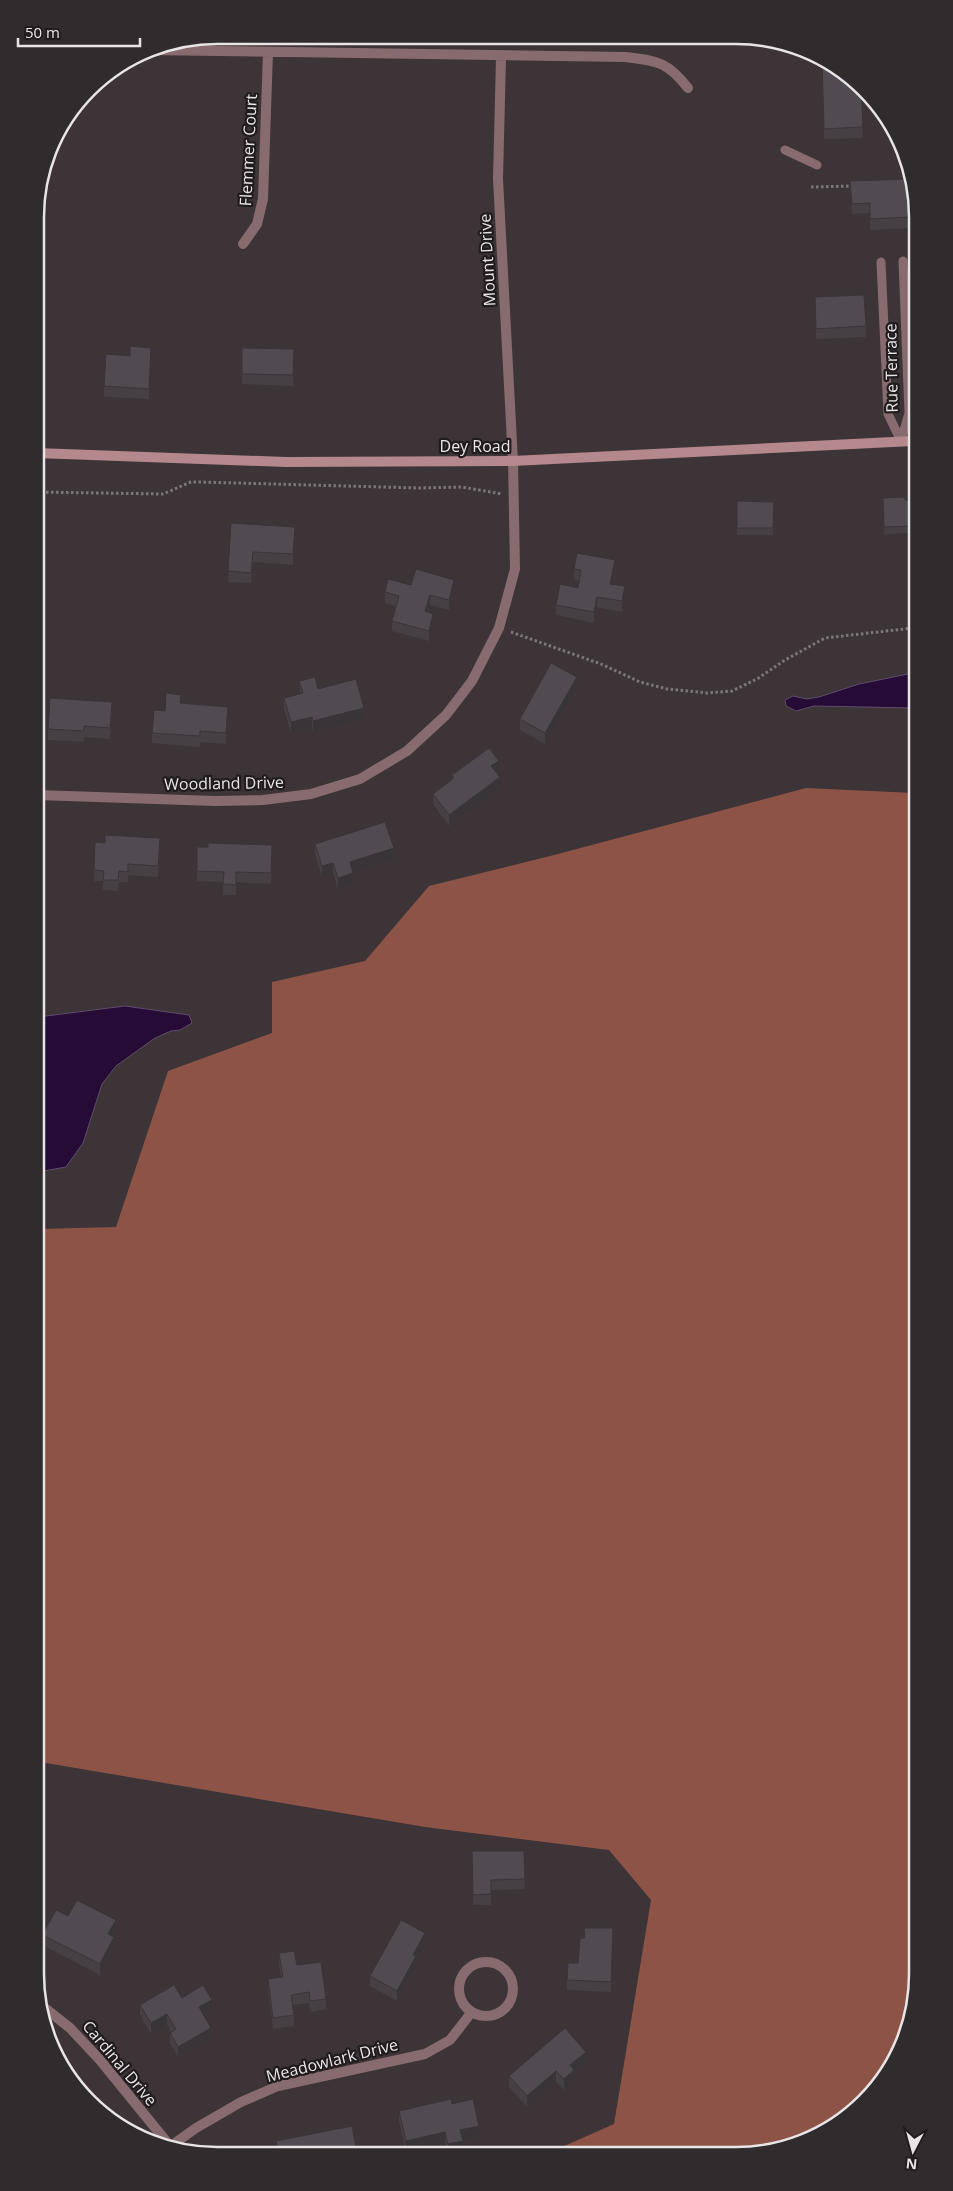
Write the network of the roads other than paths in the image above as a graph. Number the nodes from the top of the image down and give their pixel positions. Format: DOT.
graph roads {
  1 [pos="171,50"];
  2 [pos="268,52"];
  3 [pos="501,57"];
  4 [pos="688,88"];
  5 [pos="785,150"];
  6 [pos="817,165"];
  7 [pos="243,244"];
  8 [pos="902,261"];
  9 [pos="881,262"];
  10 [pos="909,441"];
  11 [pos="901,442"];
  12 [pos="44,453"];
  13 [pos="513,461"];
  14 [pos="44,794"];
  15 [pos="48,2011"];
  16 [pos="471,2012"];
  17 [pos="162,2138"];
  18 [pos="176,2142"];
  1 -- 2 [label="street"];
  2 -- 3 [label="street"];
  2 -- 7 [label="street, Flemmer Court"];
  3 -- 4 [label="street"];
  3 -- 13 [label="street, Mount Drive"];
  5 -- 6 [label="lane"];
  8 -- 11 [label="lane, Rue Terrace"];
  9 -- 11 [label="lane, Rue Terrace"];
  10 -- 11 [label="main road, Dey Road"];
  11 -- 13 [label="main road, Dey Road"];
  12 -- 13 [label="main road, Dey Road"];
  13 -- 14 [label="street, Woodland Drive"];
  15 -- 17 [label="street, Cardinal Drive"];
  16 -- 16 [label="street"];
  16 -- 18 [label="street, Meadowlark Drive"];
}
